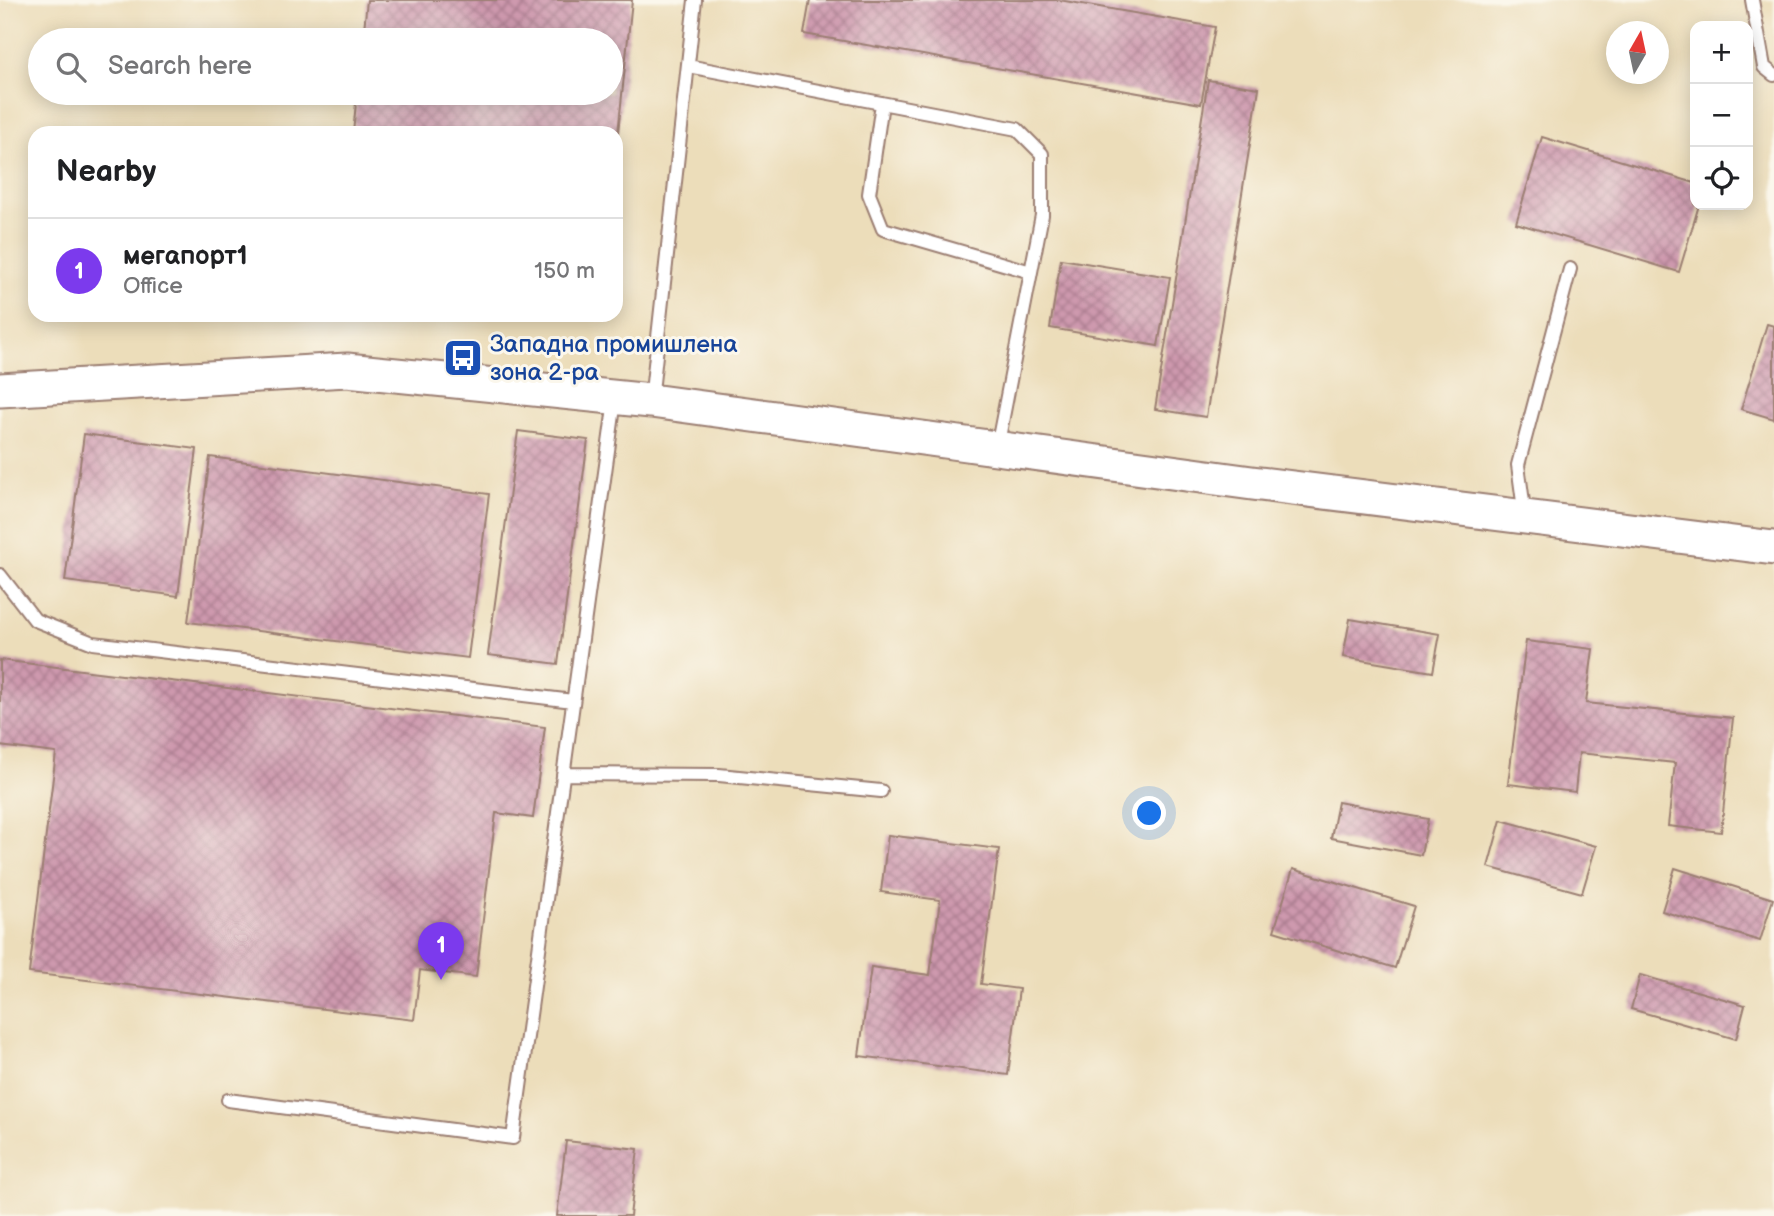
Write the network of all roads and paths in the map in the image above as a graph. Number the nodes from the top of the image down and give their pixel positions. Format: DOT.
graph roads {
  1 [pos="695,0"];
  2 [pos="1752,0"];
  3 [pos="688,66"];
  4 [pos="1774,75"];
  5 [pos="881,103"];
  6 [pos="1570,269"];
  7 [pos="1031,272"];
  8 [pos="0,390"];
  9 [pos="615,397"];
  10 [pos="651,401"];
  11 [pos="997,448"];
  12 [pos="1525,517"];
  13 [pos="1774,548"];
  14 [pos="0,575"];
  15 [pos="573,701"];
  16 [pos="563,774"];
  17 [pos="881,791"];
  18 [pos="228,1100"];
  1 -- 3 [label="lane"];
  2 -- 4 [label="lane"];
  3 -- 5 [label="lane"];
  3 -- 10 [label="lane"];
  5 -- 7 [label="lane"];
  5 -- 7 [label="lane"];
  6 -- 12 [label="lane"];
  7 -- 11 [label="lane"];
  8 -- 9 [label="street"];
  9 -- 10 [label="street"];
  9 -- 15 [label="lane"];
  10 -- 11 [label="street"];
  11 -- 12 [label="street"];
  12 -- 13 [label="street"];
  14 -- 15 [label="lane"];
  15 -- 16 [label="lane"];
  16 -- 17 [label="lane"];
  16 -- 18 [label="lane"];
}
